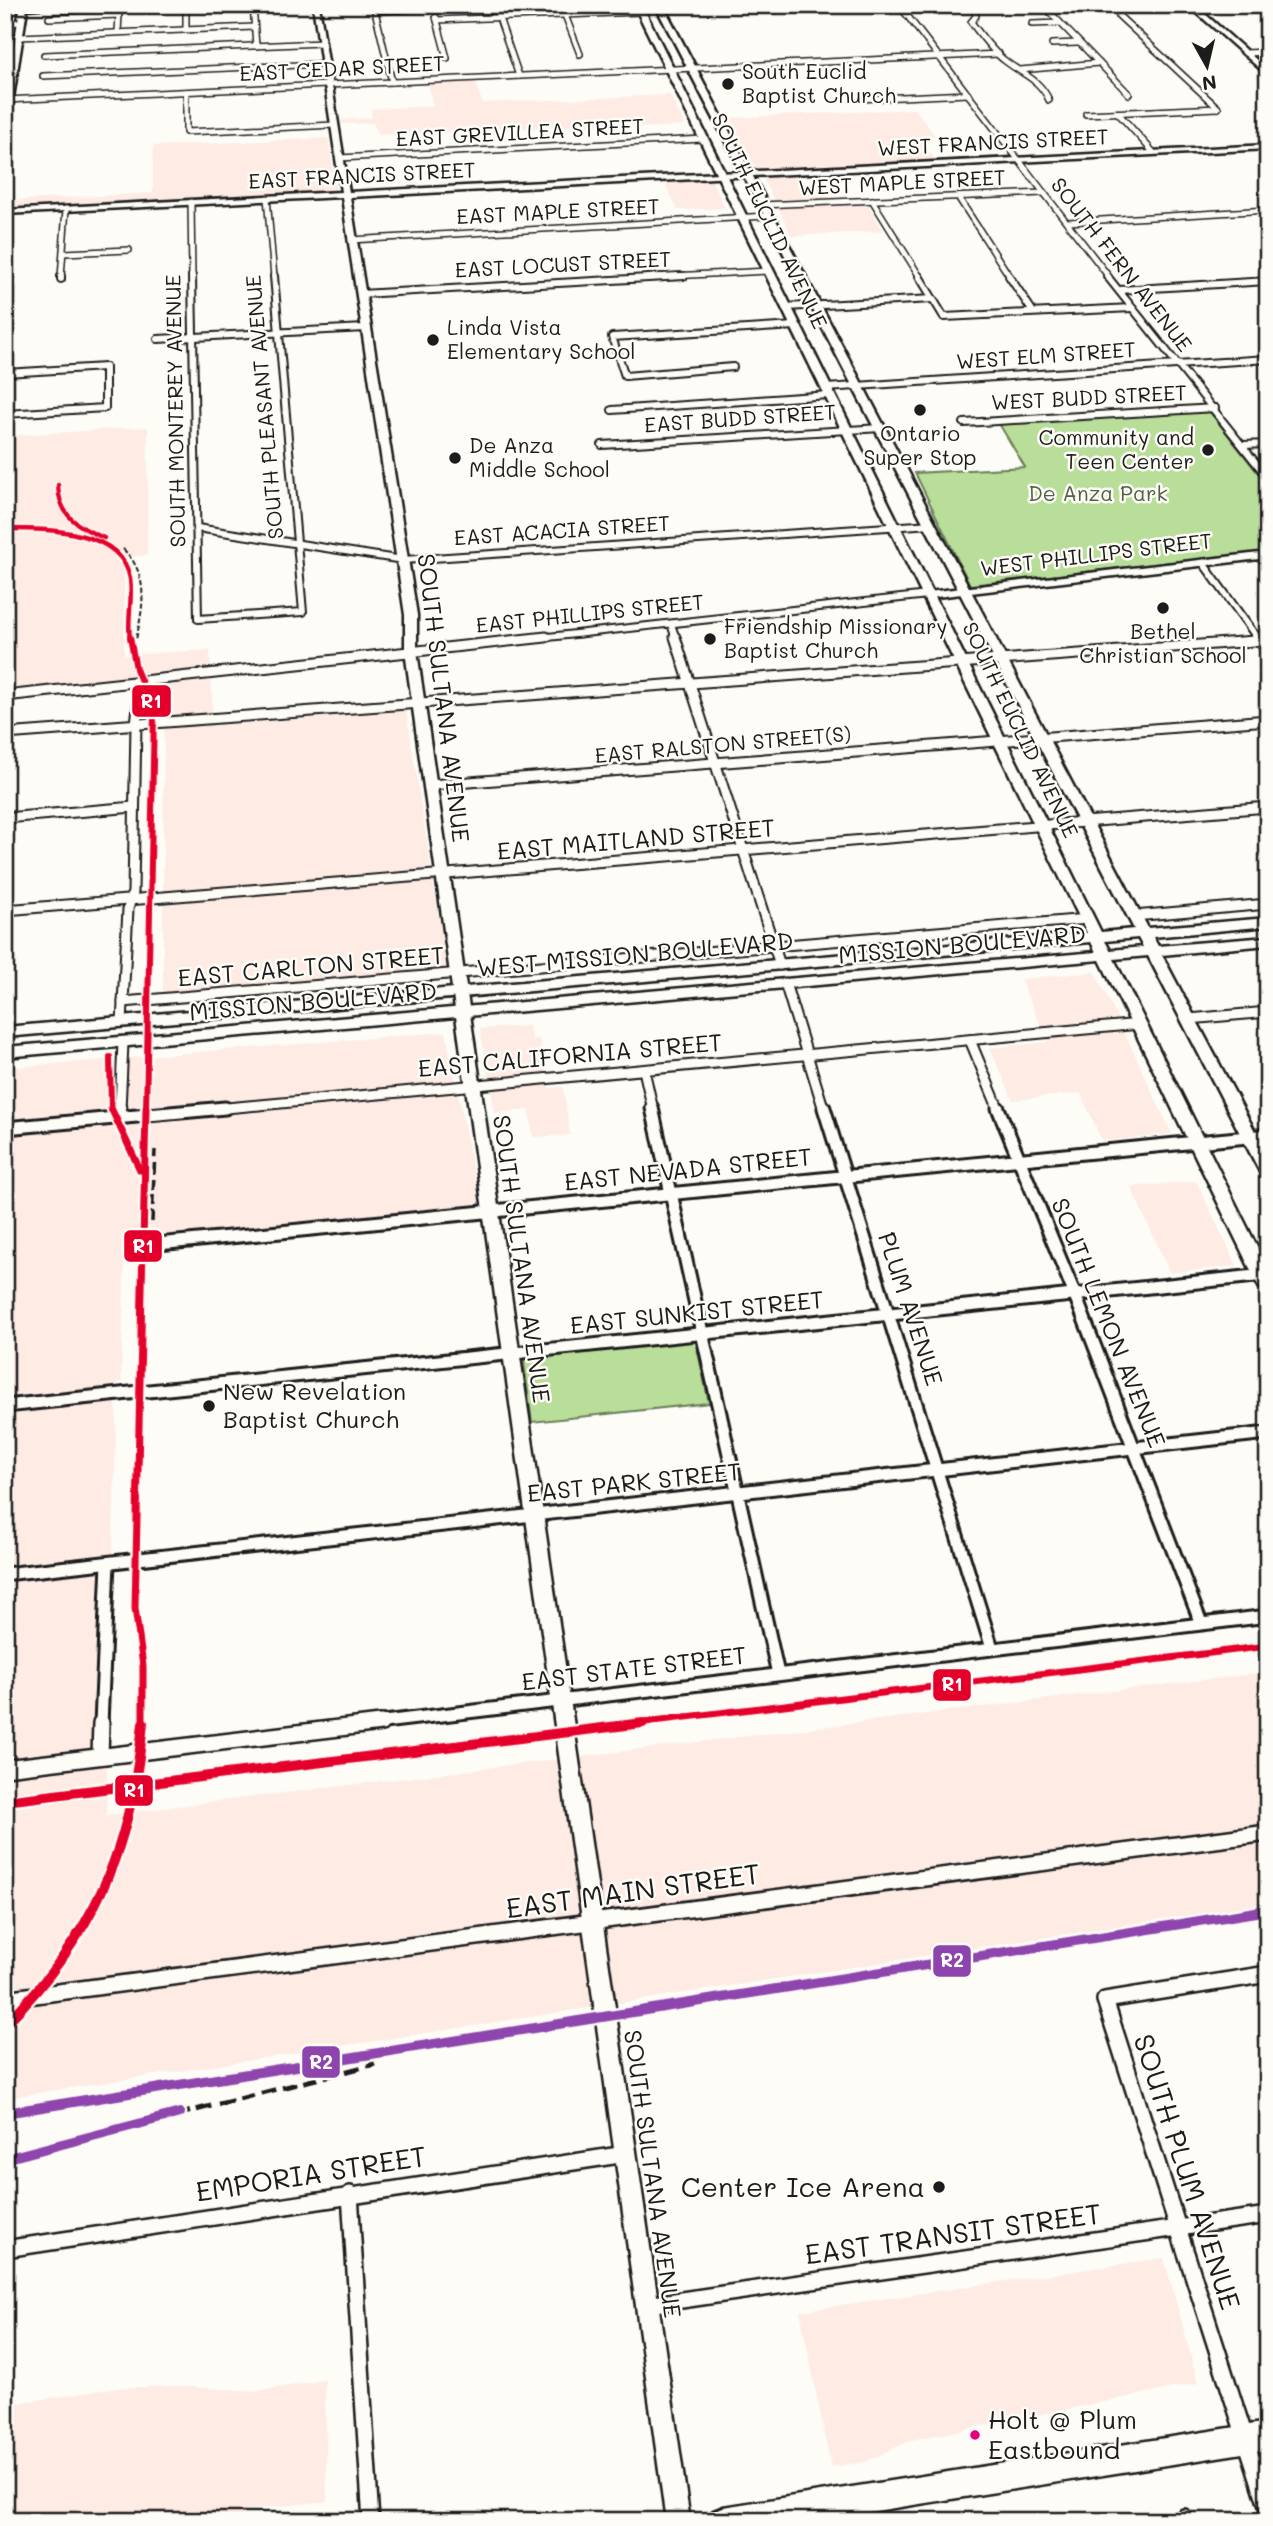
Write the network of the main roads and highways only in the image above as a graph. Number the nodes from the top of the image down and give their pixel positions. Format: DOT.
graph roads {
  1 [pos="659,5"];
  2 [pos="640,8"];
  3 [pos="668,23"];
  4 [pos="647,24"];
  5 [pos="717,119"];
  6 [pos="694,120"];
  7 [pos="1268,922"];
  8 [pos="1143,933"];
  9 [pos="1097,937"];
  10 [pos="1268,940"];
  11 [pos="1152,951"];
  12 [pos="1106,955"];
  13 [pos="5,1032"];
  14 [pos="5,1052"];
  15 [pos="1268,1172"];
  16 [pos="1266,1279"];
  17 [pos="1257,2437"];
  18 [pos="723,2521"];
  1 -- 3 [label="main road, SOUTH EUCLID AVENUE"];
  2 -- 4 [label="main road, SOUTH EUCLID AVENUE"];
  3 -- 4 [label="main road"];
  3 -- 5 [label="main road, SOUTH EUCLID AVENUE"];
  4 -- 6 [label="main road, SOUTH EUCLID AVENUE"];
  5 -- 6 [label="main road"];
  5 -- 8 [label="main road, SOUTH EUCLID AVENUE"];
  6 -- 9 [label="main road, SOUTH EUCLID AVENUE"];
  7 -- 8 [label="main road, WEST MISSION BOULEVARD"];
  8 -- 9 [label="main road, WEST MISSION BOULEVARD"];
  8 -- 11 [label="main road, SOUTH EUCLID AVENUE"];
  9 -- 12 [label="main road, SOUTH EUCLID AVENUE"];
  9 -- 13 [label="main road, WEST MISSION BOULEVARD"];
  10 -- 11 [label="main road"];
  11 -- 12 [label="main road, MISSION BOULEVARD"];
  11 -- 15 [label="main road, SOUTH EUCLID AVENUE"];
  12 -- 14 [label="main road, MISSION BOULEVARD"];
  12 -- 16 [label="main road, SOUTH EUCLID AVENUE"];
  17 -- 18 [label="main road"];
}
